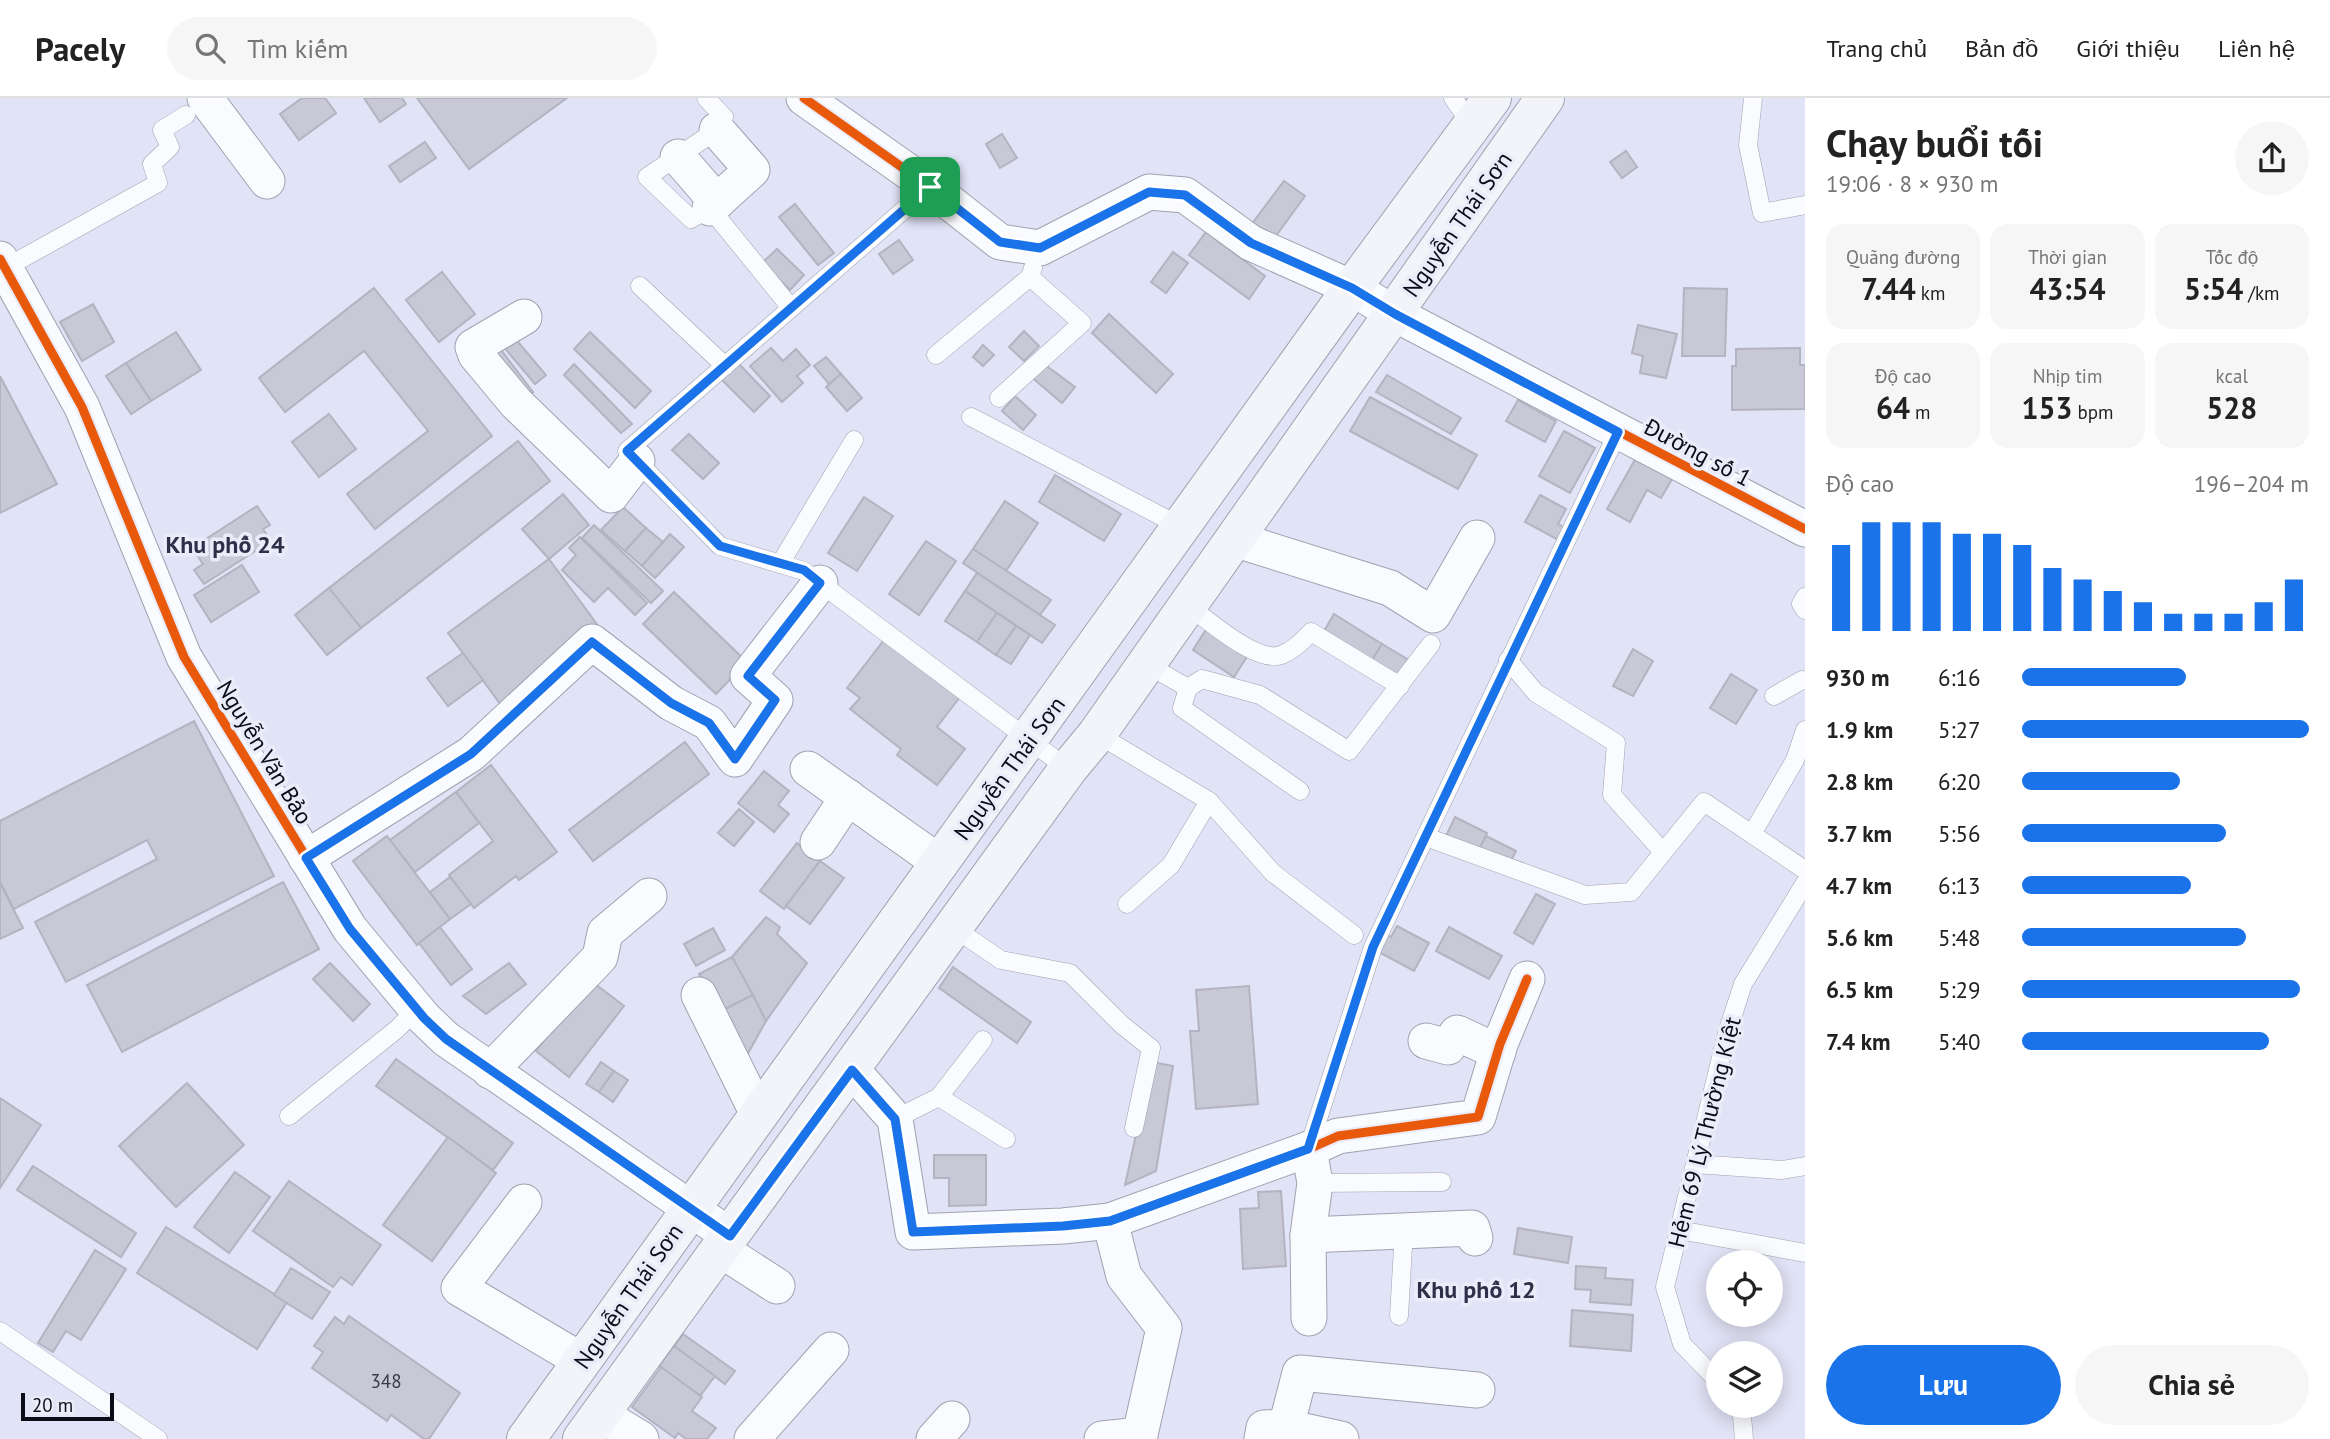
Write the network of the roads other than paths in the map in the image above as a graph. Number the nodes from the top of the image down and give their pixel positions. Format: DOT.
graph roads {
  1 [pos="804,98"];
  2 [pos="1545,98"];
  3 [pos="1753,98"];
  4 [pos="195,106"];
  5 [pos="1472,107"];
  6 [pos="711,114"];
  7 [pos="678,157"];
  8 [pos="267,181"];
  9 [pos="930,187"];
  10 [pos="713,205"];
  11 [pos="1805,205"];
  12 [pos="1035,262"];
  13 [pos="2,264"];
  14 [pos="639,286"];
  15 [pos="1352,288"];
  16 [pos="791,308"];
  17 [pos="1395,314"];
  18 [pos="524,317"];
  19 [pos="936,355"];
  20 [pos="725,366"];
  21 [pos="999,398"];
  22 [pos="971,417"];
  23 [pos="1618,432"];
  24 [pos="854,440"];
  25 [pos="637,461"];
  26 [pos="1182,527"];
  27 [pos="1805,529"];
  28 [pos="1477,538"];
  29 [pos="1234,539"];
  30 [pos="780,564"];
  31 [pos="820,583"];
  32 [pos="1805,597"];
  33 [pos="1187,605"];
  34 [pos="1805,610"];
  35 [pos="1431,644"];
  36 [pos="1508,660"];
  37 [pos="1146,664"];
  38 [pos="1804,680"];
  39 [pos="1399,685"];
  40 [pos="1188,688"];
  41 [pos="1774,696"];
  42 [pos="1805,730"];
  43 [pos="1097,734"];
  44 [pos="1029,741"];
  45 [pos="808,769"];
  46 [pos="1068,769"];
  47 [pos="1300,791"];
  48 [pos="848,797"];
  49 [pos="1209,801"];
  50 [pos="1752,834"];
  51 [pos="1426,837"];
  52 [pos="818,842"];
  53 [pos="1663,852"];
  54 [pos="306,858"];
  55 [pos="940,863"];
  56 [pos="1805,870"];
  57 [pos="1805,883"];
  58 [pos="649,897"];
  59 [pos="1128,904"];
  60 [pos="954,928"];
  61 [pos="1354,935"];
  62 [pos="1527,979"];
  63 [pos="699,995"];
  64 [pos="417,1009"];
  65 [pos="983,1040"];
  66 [pos="1426,1041"];
  67 [pos="1497,1052"];
  68 [pos="852,1070"];
  69 [pos="490,1071"];
  70 [pos="939,1097"];
  71 [pos="758,1114"];
  72 [pos="289,1116"];
  73 [pos="895,1119"];
  74 [pos="1134,1128"];
  75 [pos="1006,1139"];
  76 [pos="1308,1149"];
  77 [pos="1695,1164"];
  78 [pos="1805,1166"];
  79 [pos="1442,1182"];
  80 [pos="1315,1184"];
  81 [pos="524,1202"];
  82 [pos="690,1208"];
  83 [pos="1110,1221"];
  84 [pos="1404,1230"];
  85 [pos="1679,1230"];
  86 [pos="1308,1235"];
  87 [pos="1475,1238"];
  88 [pos="726,1243"];
  89 [pos="1805,1253"];
  90 [pos="776,1286"];
  91 [pos="1399,1316"];
  92 [pos="1309,1318"];
  93 [pos="0,1331"];
  94 [pos="831,1350"];
  95 [pos="582,1361"];
  96 [pos="1706,1369"];
  97 [pos="1477,1390"];
  98 [pos="1742,1418"];
  99 [pos="591,1427"];
  100 [pos="1274,1433"];
  101 [pos="1140,1437"];
  102 [pos="158,1439"];
  103 [pos="526,1439"];
  104 [pos="641,1439"];
  105 [pos="752,1439"];
  106 [pos="1102,1439"];
  107 [pos="1341,1439"];
  108 [pos="1744,1439"];
  1 -- 9 [label="street"];
  2 -- 17 [label="main road, Nguyễn Thái Sơn"];
  3 -- 11 [label="lane"];
  4 -- 8 [label="street"];
  4 -- 13 [label="lane"];
  5 -- 15 [label="main road, Nguyễn Thái Sơn"];
  6 -- 7 [label="lane"];
  6 -- 10 [label="street"];
  7 -- 10 [label="street"];
  9 -- 12 [label="street"];
  9 -- 16 [label="lane"];
  10 -- 16 [label="lane"];
  12 -- 15 [label="street"];
  12 -- 19 [label="lane"];
  12 -- 21 [label="lane"];
  13 -- 54 [label="street, Nguyễn Văn Bảo"];
  14 -- 20 [label="lane"];
  15 -- 17 [label="street, Đường số 1"];
  15 -- 26 [label="main road, Nguyễn Thái Sơn"];
  16 -- 20 [label="lane"];
  17 -- 23 [label="street, Đường số 1"];
  17 -- 29 [label="main road, Nguyễn Thái Sơn"];
  18 -- 25 [label="street"];
  20 -- 25 [label="lane"];
  22 -- 26 [label="lane"];
  23 -- 27 [label="street, Đường số 1"];
  23 -- 36 [label="lane"];
  24 -- 30 [label="lane"];
  25 -- 30 [label="lane"];
  26 -- 44 [label="main road, Nguyễn Thái Sơn"];
  28 -- 29 [label="street"];
  29 -- 33 [label="main road, Nguyễn Thái Sơn"];
  30 -- 31 [label="lane"];
  31 -- 44 [label="lane"];
  31 -- 54 [label="street"];
  32 -- 34 [label="lane"];
  33 -- 37 [label="main road, Nguyễn Thái Sơn"];
  33 -- 39 [label="lane"];
  35 -- 39 [label="lane"];
  36 -- 51 [label="lane"];
  36 -- 53 [label="lane"];
  37 -- 40 [label="lane"];
  37 -- 43 [label="main road, Nguyễn Thái Sơn"];
  38 -- 41 [label="lane"];
  39 -- 40 [label="lane"];
  40 -- 47 [label="lane"];
  42 -- 50 [label="lane"];
  43 -- 46 [label="main road, Nguyễn Thái Sơn"];
  43 -- 49 [label="lane"];
  44 -- 46 [label="lane"];
  44 -- 55 [label="main road, Nguyễn Thái Sơn"];
  45 -- 48 [label="street"];
  46 -- 60 [label="main road, Nguyễn Thái Sơn"];
  48 -- 52 [label="street"];
  48 -- 55 [label="street"];
  49 -- 59 [label="lane"];
  49 -- 61 [label="lane"];
  50 -- 53 [label="lane"];
  50 -- 56 [label="lane"];
  51 -- 53 [label="lane"];
  51 -- 76 [label="lane"];
  54 -- 64 [label="street, Nguyễn Văn Bảo"];
  55 -- 71 [label="main road, Nguyễn Thái Sơn"];
  57 -- 77 [label="lane, Hẻm 69 Lý Thường Kiệt"];
  58 -- 69 [label="street"];
  60 -- 68 [label="main road, Nguyễn Thái Sơn"];
  60 -- 74 [label="lane"];
  62 -- 67 [label="street"];
  63 -- 71 [label="street"];
  64 -- 69 [label="street, Nguyễn Văn Bảo"];
  64 -- 72 [label="lane"];
  65 -- 70 [label="lane"];
  66 -- 67 [label="street"];
  67 -- 76 [label="street"];
  68 -- 73 [label="street"];
  68 -- 88 [label="main road, Nguyễn Thái Sơn"];
  69 -- 82 [label="street, Nguyễn Văn Bảo"];
  70 -- 73 [label="lane"];
  70 -- 75 [label="lane"];
  71 -- 82 [label="main road, Nguyễn Thái Sơn"];
  73 -- 83 [label="street"];
  76 -- 80 [label="street"];
  76 -- 83 [label="street"];
  77 -- 78 [label="lane"];
  77 -- 85 [label="lane, Hẻm 69 Lý Thường Kiệt"];
  79 -- 80 [label="lane"];
  80 -- 86 [label="street"];
  81 -- 95 [label="street"];
  82 -- 88 [label="street, Nguyễn Văn Bảo"];
  82 -- 95 [label="main road, Nguyễn Thái Sơn"];
  83 -- 101 [label="street"];
  84 -- 86 [label="street"];
  84 -- 87 [label="street"];
  84 -- 91 [label="lane"];
  85 -- 89 [label="lane"];
  85 -- 96 [label="lane, Hẻm 69 Lý Thường Kiệt"];
  86 -- 92 [label="street"];
  88 -- 90 [label="street, Nguyễn Văn Bảo"];
  88 -- 99 [label="main road, Nguyễn Thái Sơn"];
  93 -- 102 [label="lane"];
  94 -- 105 [label="street"];
  95 -- 103 [label="main road, Nguyễn Thái Sơn"];
  97 -- 100 [label="street"];
  98 -- 108 [label="lane"];
  99 -- 104 [label="street"];
  100 -- 107 [label="street"];
  101 -- 106 [label="street"];
}
